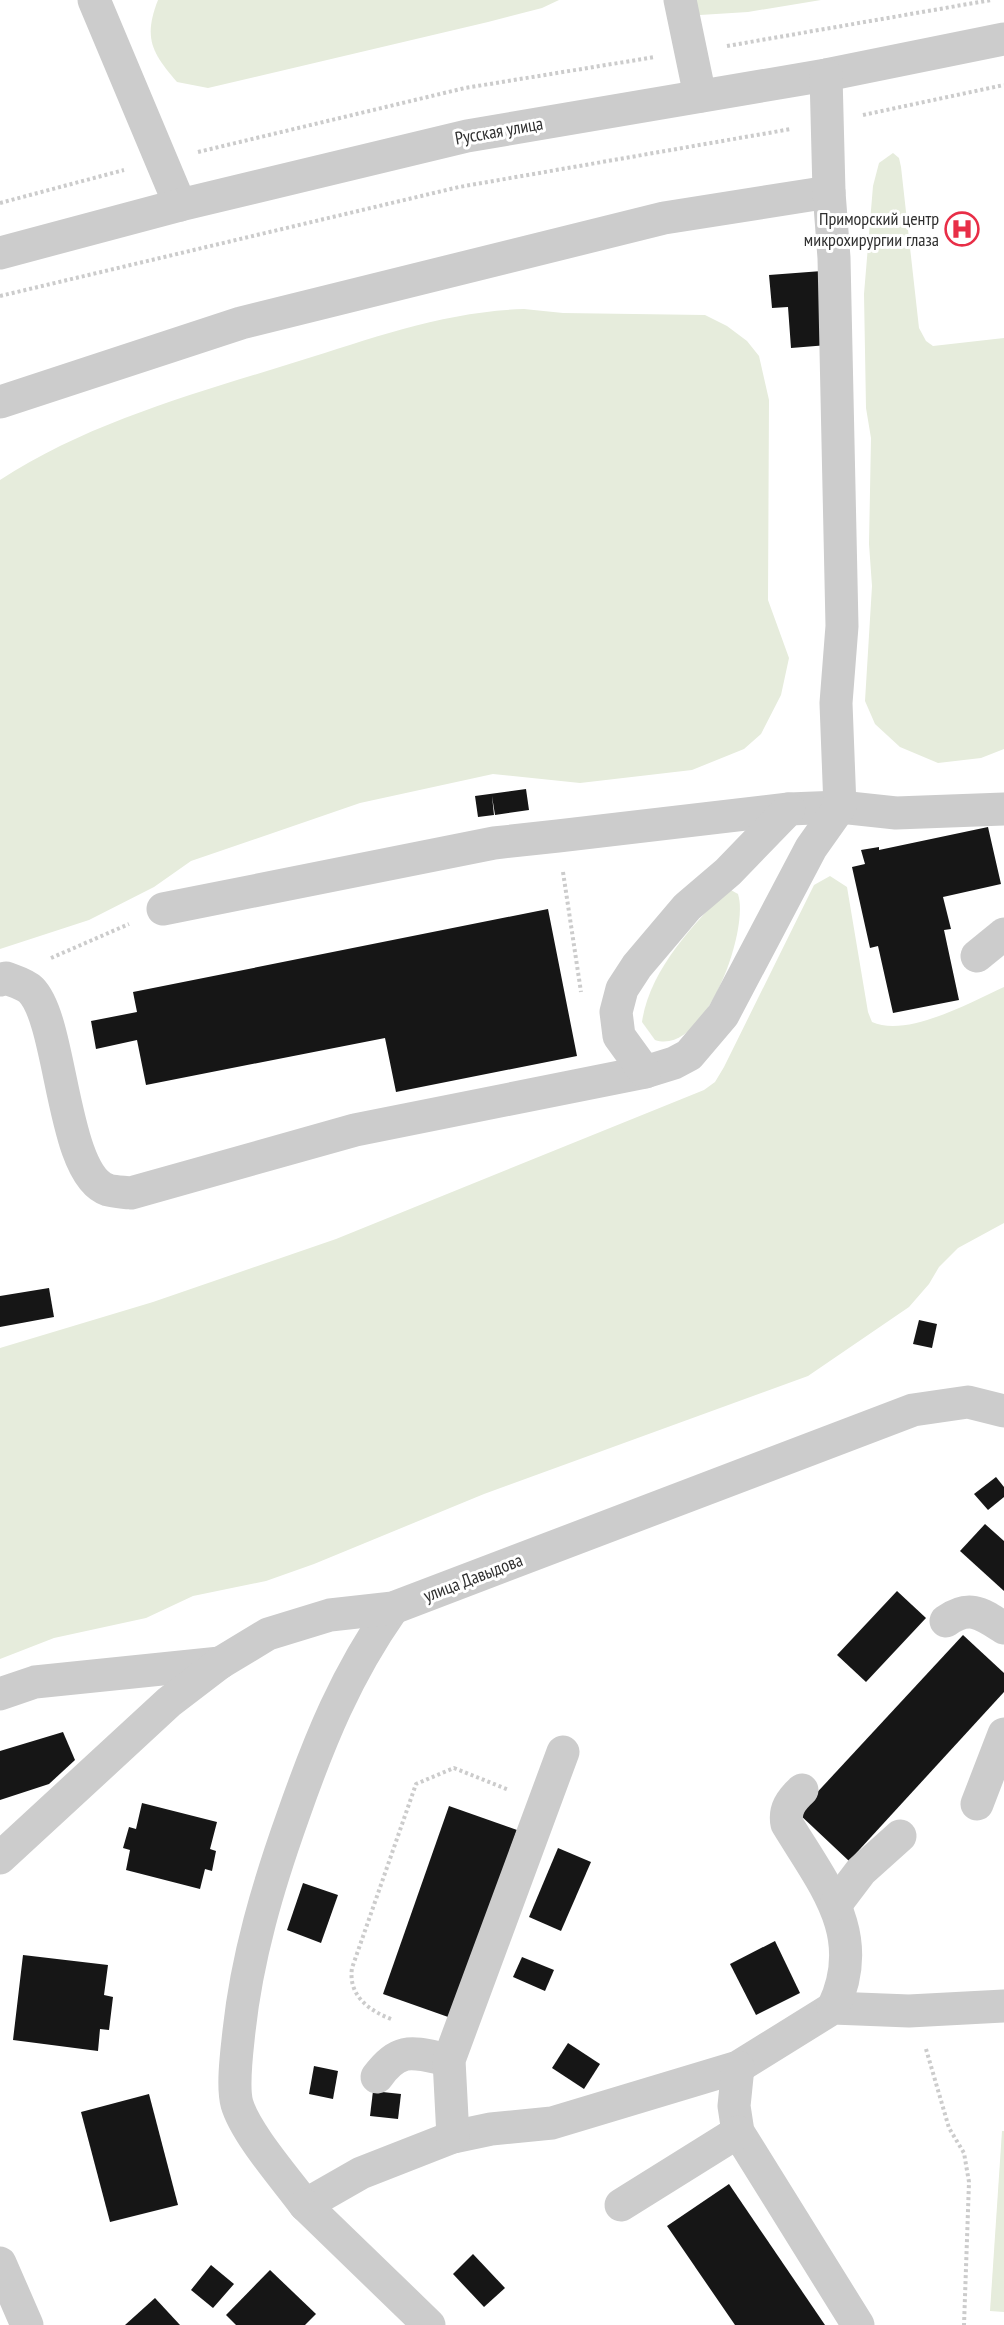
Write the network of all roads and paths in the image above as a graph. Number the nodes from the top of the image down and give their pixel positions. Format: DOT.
graph roads {
  1 [pos="94,0"];
  2 [pos="680,0"];
  3 [pos="991,0"];
  4 [pos="1004,39"];
  5 [pos="689,52"];
  6 [pos="826,75"];
  7 [pos="1004,85"];
  8 [pos="700,96"];
  9 [pos="828,123"];
  10 [pos="161,160"];
  11 [pos="829,192"];
  12 [pos="0,203"];
  13 [pos="180,205"];
  14 [pos="0,254"];
  15 [pos="0,297"];
  16 [pos="0,402"];
  17 [pos="840,807"];
  18 [pos="1004,809"];
  19 [pos="789,810"];
  20 [pos="558,836"];
  21 [pos="163,909"];
  22 [pos="1004,933"];
  23 [pos="977,956"];
  24 [pos="3,979"];
  25 [pos="582,1000"];
  26 [pos="645,1071"];
  27 [pos="1004,1412"];
  28 [pos="393,1608"];
  29 [pos="946,1621"];
  30 [pos="1004,1628"];
  31 [pos="220,1663"];
  32 [pos="0,1694"];
  33 [pos="1004,1734"];
  34 [pos="562,1752"];
  35 [pos="802,1790"];
  36 [pos="544,1803"];
  37 [pos="977,1804"];
  38 [pos="900,1836"];
  39 [pos="0,1858"];
  40 [pos="836,1904"];
  41 [pos="1004,2006"];
  42 [pos="833,2008"];
  43 [pos="909,2011"];
  44 [pos="402,2024"];
  45 [pos="449,2060"];
  46 [pos="738,2067"];
  47 [pos="377,2077"];
  48 [pos="738,2132"];
  49 [pos="453,2137"];
  50 [pos="305,2205"];
  51 [pos="621,2205"];
  52 [pos="0,2263"];
  53 [pos="27,2325"];
  54 [pos="429,2325"];
  55 [pos="858,2325"];
  56 [pos="964,2325"];
  1 -- 10 [label="street"];
  2 -- 5 [label="street"];
  3 -- 5 [label="path"];
  4 -- 6 [label="street, Русская улица"];
  5 -- 8 [label="street"];
  5 -- 10 [label="path"];
  6 -- 8 [label="street, Русская улица"];
  6 -- 9 [label="street"];
  7 -- 9 [label="path"];
  8 -- 13 [label="street, Русская улица"];
  9 -- 11 [label="street"];
  9 -- 15 [label="path"];
  10 -- 12 [label="path"];
  10 -- 13 [label="street"];
  11 -- 16 [label="street"];
  11 -- 17 [label="street"];
  13 -- 14 [label="street, Русская улица"];
  17 -- 18 [label="street"];
  17 -- 19 [label="street"];
  17 -- 26 [label="street"];
  19 -- 20 [label="street"];
  19 -- 26 [label="street"];
  20 -- 21 [label="street"];
  20 -- 25 [label="path"];
  21 -- 24 [label="path"];
  22 -- 23 [label="street"];
  24 -- 26 [label="street"];
  27 -- 28 [label="street, улица Давыдова"];
  28 -- 31 [label="street, улица Давыдова"];
  28 -- 50 [label="street"];
  29 -- 30 [label="street"];
  31 -- 32 [label="street"];
  31 -- 39 [label="street, улица Давыдова"];
  33 -- 37 [label="street"];
  34 -- 36 [label="street"];
  35 -- 40 [label="street"];
  36 -- 44 [label="path"];
  36 -- 45 [label="street"];
  38 -- 40 [label="street"];
  40 -- 42 [label="street"];
  41 -- 43 [label="street"];
  42 -- 43 [label="street"];
  42 -- 46 [label="street"];
  43 -- 56 [label="path"];
  45 -- 47 [label="street"];
  45 -- 49 [label="street"];
  46 -- 48 [label="street"];
  46 -- 49 [label="street"];
  48 -- 51 [label="street"];
  48 -- 55 [label="street"];
  49 -- 50 [label="street"];
  50 -- 54 [label="street"];
  52 -- 53 [label="street"];
}
